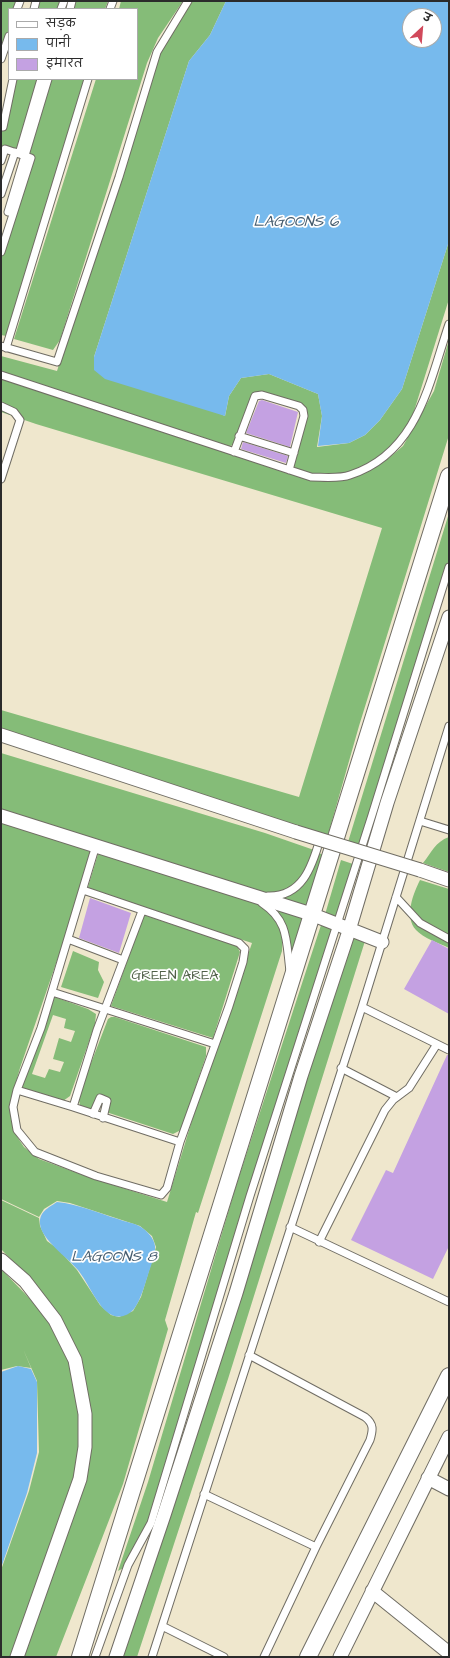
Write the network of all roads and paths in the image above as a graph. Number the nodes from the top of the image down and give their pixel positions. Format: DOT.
graph roads {
  1 [pos="188,1"];
  2 [pos="8,39"];
  3 [pos="1,59"];
  4 [pos="13,80"];
  5 [pos="41,80"];
  6 [pos="48,80"];
  7 [pos="88,80"];
  8 [pos="1,127"];
  9 [pos="20,154"];
  10 [pos="1,161"];
  11 [pos="1,194"];
  12 [pos="8,212"];
  13 [pos="1,252"];
  14 [pos="449,324"];
  15 [pos="3,347"];
  16 [pos="1,375"];
  17 [pos="1,406"];
  18 [pos="239,436"];
  19 [pos="234,452"];
  20 [pos="294,453"];
  21 [pos="289,470"];
  22 [pos="449,476"];
  23 [pos="1,479"];
  24 [pos="449,567"];
  25 [pos="449,617"];
  26 [pos="449,726"];
  27 [pos="1,735"];
  28 [pos="1,816"];
  29 [pos="420,821"];
  30 [pos="449,830"];
  31 [pos="320,839"];
  32 [pos="96,846"];
  33 [pos="449,880"];
  34 [pos="83,890"];
  35 [pos="252,896"];
  36 [pos="396,897"];
  37 [pos="142,911"];
  38 [pos="311,914"];
  39 [pos="343,926"];
  40 [pos="68,939"];
  41 [pos="449,939"];
  42 [pos="382,942"];
  43 [pos="123,960"];
  44 [pos="291,983"];
  45 [pos="52,992"];
  46 [pos="362,1007"];
  47 [pos="105,1009"];
  48 [pos="215,1044"];
  49 [pos="437,1044"];
  50 [pos="449,1050"];
  51 [pos="341,1068"];
  52 [pos="17,1090"];
  53 [pos="397,1097"];
  54 [pos="73,1108"];
  55 [pos="93,1114"];
  56 [pos="103,1118"];
  57 [pos="180,1142"];
  58 [pos="290,1227"];
  59 [pos="320,1242"];
  60 [pos="1,1260"];
  61 [pos="449,1302"];
  62 [pos="249,1355"];
  63 [pos="449,1376"];
  64 [pos="449,1437"];
  65 [pos="428,1478"];
  66 [pos="449,1489"];
  67 [pos="204,1494"];
  68 [pos="316,1547"];
  69 [pos="372,1591"];
  70 [pos="162,1626"];
  71 [pos="449,1653"];
  72 [pos="17,1657"];
  73 [pos="80,1657"];
  74 [pos="95,1657"];
  75 [pos="116,1657"];
  76 [pos="152,1657"];
  77 [pos="224,1657"];
  78 [pos="264,1657"];
  79 [pos="308,1657"];
  80 [pos="340,1657"];
  1 -- 15 [label="lane"];
  2 -- 3 [label="lane"];
  4 -- 8 [label="lane"];
  5 -- 9 [label="lane"];
  6 -- 9 [label="lane"];
  7 -- 15 [label="lane"];
  9 -- 10 [label="lane"];
  9 -- 11 [label="lane"];
  9 -- 12 [label="lane"];
  9 -- 13 [label="lane"];
  14 -- 21 [label="lane"];
  16 -- 19 [label="lane"];
  17 -- 23 [label="lane"];
  18 -- 19 [label="lane"];
  18 -- 20 [label="lane"];
  18 -- 20 [label="lane"];
  19 -- 21 [label="lane"];
  20 -- 21 [label="lane"];
  22 -- 38 [label="street"];
  24 -- 39 [label="lane"];
  25 -- 39 [label="street"];
  26 -- 29 [label="lane"];
  27 -- 31 [label="street, bridge"];
  28 -- 32 [label="street"];
  29 -- 30 [label="lane"];
  29 -- 36 [label="lane"];
  31 -- 33 [label="street, bridge"];
  31 -- 35 [label="lane"];
  32 -- 34 [label="lane"];
  32 -- 35 [label="street"];
  34 -- 37 [label="lane"];
  34 -- 40 [label="lane"];
  35 -- 38 [label="street"];
  35 -- 44 [label="lane"];
  36 -- 41 [label="lane"];
  36 -- 42 [label="lane"];
  37 -- 43 [label="lane"];
  37 -- 48 [label="lane"];
  38 -- 39 [label="street"];
  38 -- 44 [label="street"];
  39 -- 42 [label="street"];
  39 -- 74 [label="lane"];
  39 -- 75 [label="street"];
  40 -- 43 [label="lane"];
  40 -- 45 [label="lane"];
  42 -- 46 [label="lane"];
  43 -- 47 [label="lane"];
  44 -- 73 [label="street"];
  45 -- 47 [label="lane"];
  45 -- 52 [label="lane"];
  46 -- 49 [label="lane"];
  46 -- 51 [label="lane"];
  47 -- 48 [label="lane"];
  47 -- 54 [label="lane"];
  48 -- 57 [label="lane"];
  49 -- 50 [label="lane"];
  49 -- 53 [label="lane"];
  51 -- 53 [label="lane"];
  51 -- 58 [label="lane"];
  52 -- 54 [label="lane"];
  52 -- 57 [label="lane"];
  53 -- 59 [label="lane"];
  54 -- 55 [label="lane"];
  55 -- 56 [label="lane"];
  55 -- 56 [label="lane"];
  56 -- 57 [label="lane"];
  58 -- 59 [label="lane"];
  58 -- 62 [label="lane"];
  59 -- 61 [label="lane"];
  60 -- 72 [label="street"];
  62 -- 67 [label="lane"];
  62 -- 68 [label="lane"];
  63 -- 79 [label="street"];
  64 -- 65 [label="street"];
  65 -- 66 [label="street"];
  65 -- 69 [label="street"];
  67 -- 68 [label="lane"];
  67 -- 70 [label="lane"];
  68 -- 78 [label="lane"];
  69 -- 71 [label="street"];
  69 -- 80 [label="street"];
  70 -- 76 [label="lane"];
  70 -- 77 [label="lane"];
}
